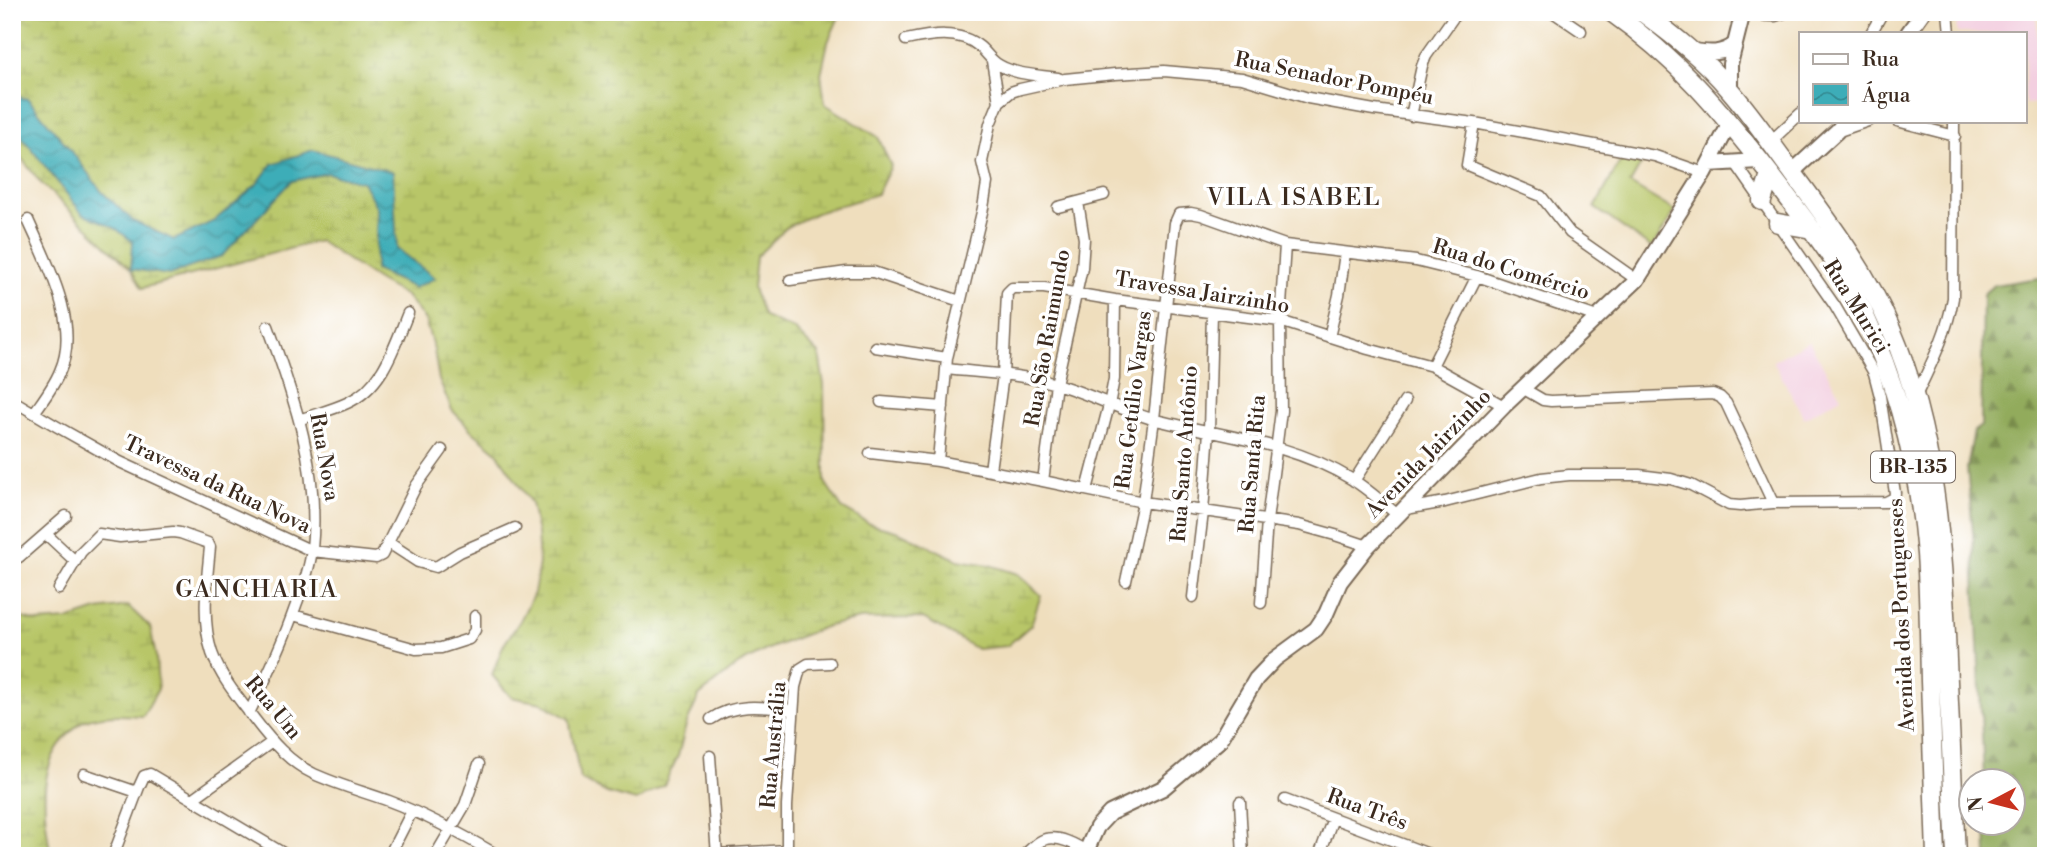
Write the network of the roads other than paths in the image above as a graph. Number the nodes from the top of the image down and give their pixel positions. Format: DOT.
graph roads {
  1 [pos="1457,12"];
  2 [pos="1553,12"];
  3 [pos="1611,12"];
  4 [pos="1642,12"];
  5 [pos="1787,12"];
  6 [pos="1883,12"];
  7 [pos="1923,12"];
  8 [pos="1948,12"];
  9 [pos="1743,14"];
  10 [pos="1581,31"];
  11 [pos="1872,32"];
  12 [pos="1909,32"];
  13 [pos="1950,32"];
  14 [pos="906,40"];
  15 [pos="1735,44"];
  16 [pos="1692,51"];
  17 [pos="992,61"];
  18 [pos="1065,79"];
  19 [pos="1730,90"];
  20 [pos="999,102"];
  21 [pos="1799,115"];
  22 [pos="1411,116"];
  23 [pos="1863,122"];
  24 [pos="1901,122"];
  25 [pos="1954,122"];
  26 [pos="1730,123"];
  27 [pos="1474,124"];
  28 [pos="1841,126"];
  29 [pos="1955,136"];
  30 [pos="1770,142"];
  31 [pos="1734,162"];
  32 [pos="1706,168"];
  33 [pos="1765,168"];
  34 [pos="1792,172"];
  35 [pos="1104,195"];
  36 [pos="1762,201"];
  37 [pos="1078,202"];
  38 [pos="1058,206"];
  39 [pos="28,220"];
  40 [pos="1175,223"];
  41 [pos="1778,223"];
  42 [pos="1812,229"];
  43 [pos="1285,245"];
  44 [pos="1345,253"];
  45 [pos="1477,276"];
  46 [pos="790,280"];
  47 [pos="1637,280"];
  48 [pos="1075,293"];
  49 [pos="1115,300"];
  50 [pos="960,301"];
  51 [pos="1166,306"];
  52 [pos="408,313"];
  53 [pos="1212,313"];
  54 [pos="1597,317"];
  55 [pos="1280,321"];
  56 [pos="268,326"];
  57 [pos="1329,337"];
  58 [pos="875,347"];
  59 [pos="947,358"];
  60 [pos="1432,366"];
  61 [pos="946,369"];
  62 [pos="1874,373"];
  63 [pos="1003,374"];
  64 [pos="1056,384"];
  65 [pos="1894,388"];
  66 [pos="1524,389"];
  67 [pos="1915,398"];
  68 [pos="12,400"];
  69 [pos="1405,401"];
  70 [pos="881,402"];
  71 [pos="1109,405"];
  72 [pos="943,407"];
  73 [pos="1504,407"];
  74 [pos="34,413"];
  75 [pos="1154,419"];
  76 [pos="299,420"];
  77 [pos="1209,431"];
  78 [pos="1277,446"];
  79 [pos="442,450"];
  80 [pos="870,453"];
  81 [pos="938,461"];
  82 [pos="990,470"];
  83 [pos="1043,481"];
  84 [pos="1354,481"];
  85 [pos="1087,490"];
  86 [pos="1143,502"];
  87 [pos="1773,503"];
  88 [pos="1203,512"];
  89 [pos="1403,512"];
  90 [pos="66,516"];
  91 [pos="1267,521"];
  92 [pos="515,528"];
  93 [pos="46,534"];
  94 [pos="389,543"];
  95 [pos="1368,546"];
  96 [pos="312,551"];
  97 [pos="19,557"];
  98 [pos="75,561"];
  99 [pos="1126,581"];
  100 [pos="59,589"];
  101 [pos="1193,597"];
  102 [pos="1261,603"];
  103 [pos="293,615"];
  104 [pos="475,615"];
  105 [pos="830,663"];
  106 [pos="792,710"];
  107 [pos="249,713"];
  108 [pos="711,719"];
  109 [pos="1931,727"];
  110 [pos="272,742"];
  111 [pos="710,756"];
  112 [pos="479,764"];
  113 [pos="1952,770"];
  114 [pos="84,774"];
  115 [pos="137,792"];
  116 [pos="194,798"];
  117 [pos="1285,800"];
  118 [pos="1240,802"];
  119 [pos="1934,802"];
  120 [pos="412,811"];
  121 [pos="1333,818"];
  122 [pos="452,830"];
  123 [pos="1955,851"];
  124 [pos="787,853"];
  125 [pos="1087,854"];
  126 [pos="717,855"];
  127 [pos="113,856"];
  128 [pos="288,856"];
  129 [pos="389,856"];
  130 [pos="435,856"];
  131 [pos="499,856"];
  132 [pos="668,856"];
  133 [pos="1023,856"];
  134 [pos="1243,856"];
  135 [pos="1319,856"];
  136 [pos="1434,856"];
  137 [pos="1936,856"];
  1 -- 22 [label="street"];
  2 -- 10 [label="street"];
  3 -- 26 [label="highway, Avenida dos Portugueses / BR-135"];
  4 -- 16 [label="highway, Avenida dos Portugueses / BR-135"];
  5 -- 9 [label="street"];
  6 -- 11 [label="street"];
  7 -- 12 [label="street"];
  8 -- 13 [label="street"];
  9 -- 15 [label="street"];
  14 -- 17 [label="street"];
  15 -- 16 [label="street"];
  15 -- 19 [label="street"];
  16 -- 19 [label="highway, Avenida dos Portugueses / BR-135"];
  17 -- 18 [label="street"];
  17 -- 20 [label="street"];
  18 -- 20 [label="street, Rua Senador Pompéu"];
  18 -- 22 [label="street, Rua Senador Pompéu"];
  19 -- 30 [label="highway, Avenida dos Portugueses / BR-135"];
  20 -- 50 [label="street"];
  21 -- 30 [label="street"];
  22 -- 27 [label="street, Rua Senador Pompéu"];
  23 -- 28 [label="street"];
  24 -- 29 [label="street"];
  25 -- 29 [label="street"];
  26 -- 32 [label="street, Avenida Jairzinho"];
  26 -- 33 [label="highway, Avenida dos Portugueses / BR-135"];
  27 -- 32 [label="street, Rua Senador Pompéu"];
  27 -- 47 [label="street"];
  28 -- 34 [label="street"];
  29 -- 67 [label="street"];
  30 -- 34 [label="highway, Avenida dos Portugueses / BR-135"];
  31 -- 32 [label="street"];
  31 -- 33 [label="street"];
  31 -- 36 [label="street, Rua Murici"];
  32 -- 47 [label="street, Avenida Jairzinho"];
  33 -- 36 [label="highway"];
  33 -- 42 [label="highway, Avenida dos Portugueses / BR-135"];
  34 -- 67 [label="highway, Avenida dos Portugueses / BR-135"];
  35 -- 37 [label="street"];
  36 -- 41 [label="street, Rua Murici"];
  37 -- 38 [label="street"];
  37 -- 48 [label="street, Rua São Raimundo"];
  39 -- 74 [label="street"];
  40 -- 43 [label="street, Rua do Comércio"];
  40 -- 51 [label="street, Rua Getúlio Vargas"];
  41 -- 42 [label="highway"];
  41 -- 62 [label="street, Rua Murici"];
  42 -- 65 [label="highway, Avenida dos Portugueses / BR-135"];
  43 -- 44 [label="street, Rua do Comércio"];
  43 -- 55 [label="street, Rua Santa Rita"];
  44 -- 45 [label="street, Rua do Comércio"];
  44 -- 57 [label="street"];
  45 -- 54 [label="street, Rua do Comércio"];
  45 -- 60 [label="street"];
  46 -- 50 [label="street"];
  47 -- 54 [label="street, Avenida Jairzinho"];
  48 -- 49 [label="street, Travessa Jairzinho"];
  48 -- 63 [label="street, Travessa Jairzinho"];
  48 -- 64 [label="street, Rua São Raimundo"];
  49 -- 51 [label="street, Travessa Jairzinho"];
  49 -- 71 [label="street"];
  50 -- 59 [label="street"];
  51 -- 53 [label="street, Travessa Jairzinho"];
  51 -- 75 [label="street, Rua Getúlio Vargas"];
  52 -- 76 [label="street"];
  53 -- 55 [label="street, Travessa Jairzinho"];
  53 -- 77 [label="street, Rua Santo Antônio"];
  54 -- 66 [label="street, Avenida Jairzinho"];
  55 -- 57 [label="street, Travessa Jairzinho"];
  55 -- 78 [label="street, Rua Santa Rita"];
  56 -- 76 [label="street, Rua Nova"];
  57 -- 60 [label="street, Travessa Jairzinho"];
  58 -- 59 [label="street"];
  59 -- 61 [label="street"];
  60 -- 73 [label="street, Travessa Jairzinho"];
  61 -- 63 [label="street"];
  61 -- 72 [label="street"];
  62 -- 65 [label="highway"];
  62 -- 87 [label="street, Rua Murici"];
  63 -- 64 [label="street"];
  63 -- 82 [label="street"];
  64 -- 71 [label="street"];
  64 -- 83 [label="street, Rua São Raimundo"];
  65 -- 109 [label="highway, Avenida dos Portugueses / BR-135"];
  66 -- 73 [label="street, Avenida Jairzinho"];
  66 -- 87 [label="street"];
  67 -- 113 [label="highway, Avenida dos Portugueses / BR-135"];
  68 -- 74 [label="street, Travessa da Rua Nova"];
  69 -- 84 [label="street"];
  70 -- 72 [label="street"];
  71 -- 75 [label="street"];
  71 -- 85 [label="street"];
  72 -- 81 [label="street"];
  73 -- 89 [label="street, Avenida Jairzinho"];
  74 -- 96 [label="street, Travessa da Rua Nova"];
  75 -- 77 [label="street"];
  75 -- 86 [label="street, Rua Getúlio Vargas"];
  76 -- 96 [label="street, Rua Nova"];
  77 -- 78 [label="street"];
  77 -- 88 [label="street, Rua Santo Antônio"];
  78 -- 84 [label="street"];
  78 -- 91 [label="street, Rua Santa Rita"];
  79 -- 94 [label="street"];
  80 -- 81 [label="street, Avenida Jairzinho"];
  81 -- 82 [label="street, Avenida Jairzinho"];
  82 -- 83 [label="street, Avenida Jairzinho"];
  83 -- 85 [label="street, Avenida Jairzinho"];
  84 -- 89 [label="street"];
  85 -- 86 [label="street, Avenida Jairzinho"];
  86 -- 88 [label="street, Avenida Jairzinho"];
  86 -- 99 [label="street, Rua Getúlio Vargas"];
  87 -- 89 [label="street"];
  88 -- 91 [label="street, Avenida Jairzinho"];
  88 -- 101 [label="street, Rua Santo Antônio"];
  89 -- 95 [label="street, Avenida Jairzinho"];
  90 -- 93 [label="street"];
  91 -- 95 [label="street, Avenida Jairzinho"];
  91 -- 102 [label="street, Rua Santa Rita"];
  92 -- 94 [label="street"];
  93 -- 97 [label="street"];
  93 -- 98 [label="street"];
  94 -- 96 [label="street, Travessa da Rua Nova"];
  95 -- 125 [label="street"];
  96 -- 103 [label="street, Rua Nova"];
  98 -- 100 [label="street"];
  98 -- 107 [label="street, Rua Um"];
  103 -- 104 [label="street"];
  103 -- 107 [label="street, Rua Nova"];
  105 -- 106 [label="street, Rua Austrália"];
  106 -- 108 [label="street"];
  106 -- 124 [label="street, Rua Austrália"];
  107 -- 110 [label="street, Rua Um"];
  109 -- 113 [label="highway"];
  109 -- 119 [label="highway, Avenida dos Portugueses / BR-135"];
  110 -- 116 [label="street"];
  110 -- 120 [label="street, Rua Um"];
  111 -- 126 [label="street"];
  112 -- 122 [label="street"];
  113 -- 123 [label="highway, Avenida dos Portugueses / BR-135"];
  114 -- 115 [label="street"];
  115 -- 116 [label="street"];
  115 -- 127 [label="street"];
  116 -- 128 [label="street"];
  117 -- 121 [label="street, Rua Três"];
  118 -- 134 [label="street"];
  119 -- 123 [label="highway"];
  119 -- 137 [label="highway, Avenida dos Portugueses / BR-135"];
  120 -- 122 [label="street, Rua Um"];
  120 -- 129 [label="street"];
  121 -- 135 [label="street"];
  121 -- 136 [label="street, Rua Três"];
  122 -- 130 [label="street"];
  122 -- 131 [label="street, Rua Um"];
  124 -- 126 [label="street"];
  125 -- 133 [label="street"];
  126 -- 132 [label="street"];
}
